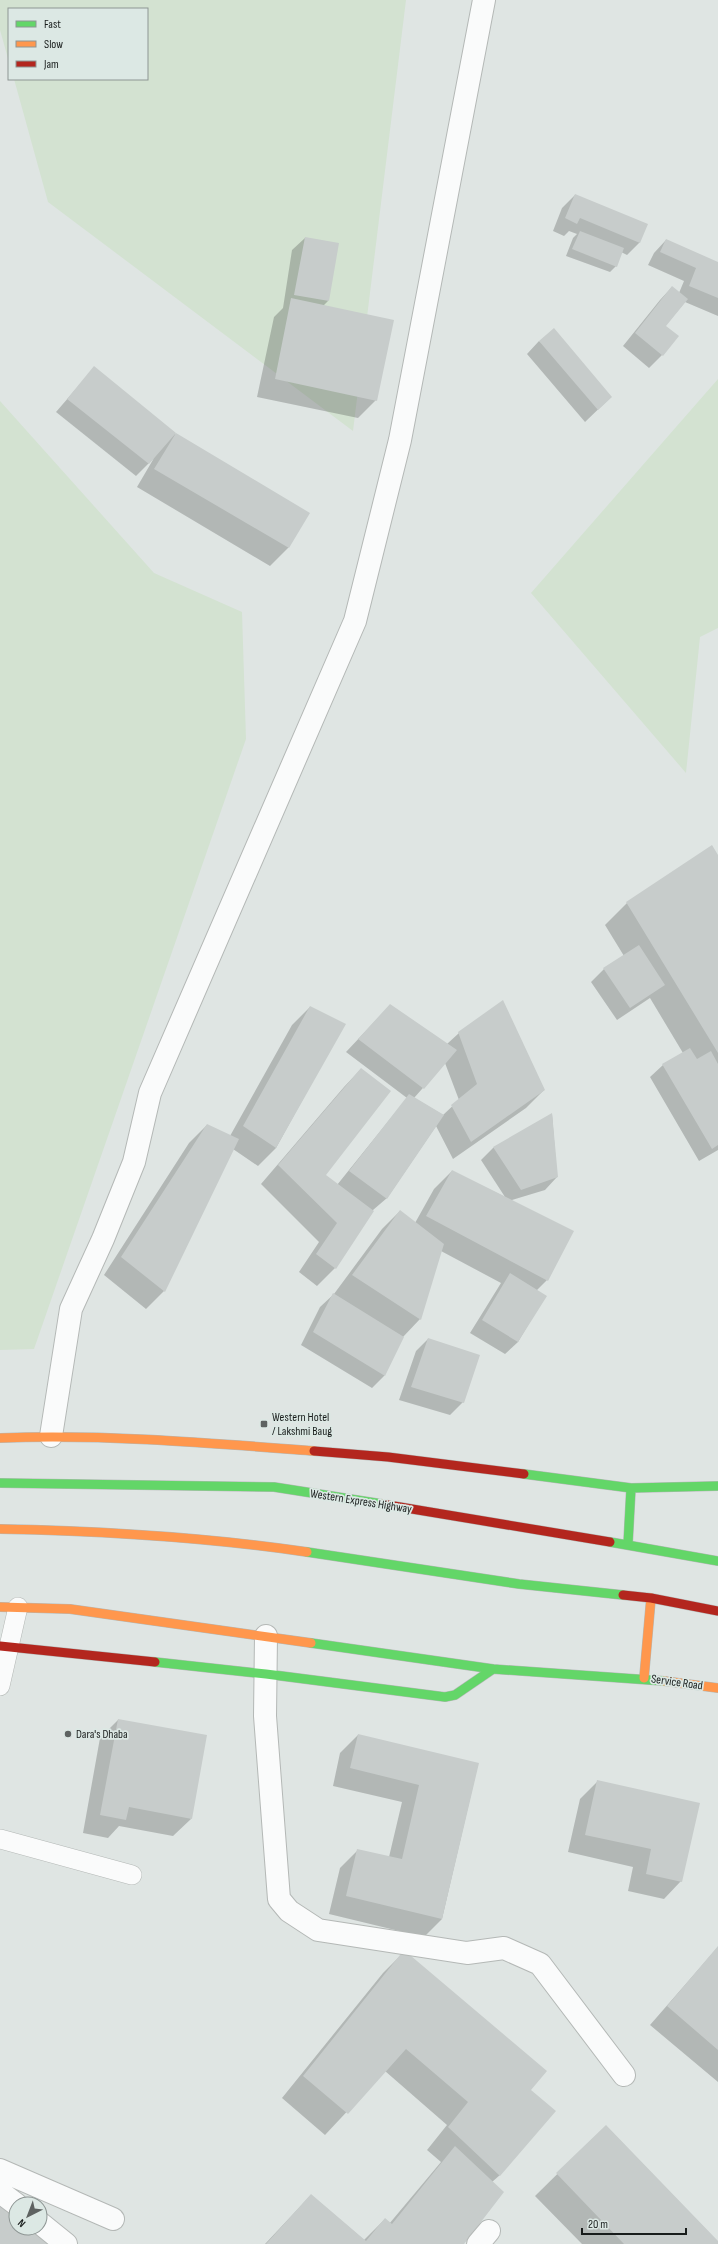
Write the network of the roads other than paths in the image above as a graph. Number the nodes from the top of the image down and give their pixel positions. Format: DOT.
graph roads {
  1 [pos="484,0"];
  2 [pos="51,1436"];
  3 [pos="0,1438"];
  4 [pos="0,1483"];
  5 [pos="718,1486"];
  6 [pos="631,1488"];
  7 [pos="0,1529"];
  8 [pos="628,1544"];
  9 [pos="718,1561"];
  10 [pos="651,1598"];
  11 [pos="9,1607"];
  12 [pos="718,1610"];
  13 [pos="266,1636"];
  14 [pos="5,1646"];
  15 [pos="493,1669"];
  16 [pos="266,1674"];
  17 [pos="644,1678"];
  18 [pos="0,1686"];
  19 [pos="718,1688"];
  20 [pos="0,1839"];
  21 [pos="132,1874"];
  22 [pos="624,2075"];
  23 [pos="0,2170"];
  24 [pos="113,2219"];
  25 [pos="48,2229"];
  26 [pos="66,2244"];
  1 -- 2 [label="street"];
  2 -- 3 [label="main road"];
  2 -- 6 [label="main road"];
  4 -- 8 [label="main road, Western Express Highway"];
  5 -- 6 [label="main road"];
  6 -- 8 [label="main road"];
  7 -- 10 [label="main road"];
  8 -- 9 [label="main road, Western Express Highway"];
  10 -- 12 [label="main road"];
  10 -- 17 [label="main road, Service Road"];
  11 -- 13 [label="main road"];
  11 -- 14 [label="lane"];
  13 -- 15 [label="main road"];
  13 -- 16 [label="street"];
  14 -- 16 [label="main road"];
  14 -- 18 [label="lane"];
  15 -- 16 [label="main road"];
  15 -- 17 [label="main road"];
  16 -- 22 [label="street"];
  17 -- 19 [label="main road, Service Road"];
  20 -- 21 [label="lane"];
  23 -- 24 [label="street"];
  25 -- 26 [label="street"];
}
